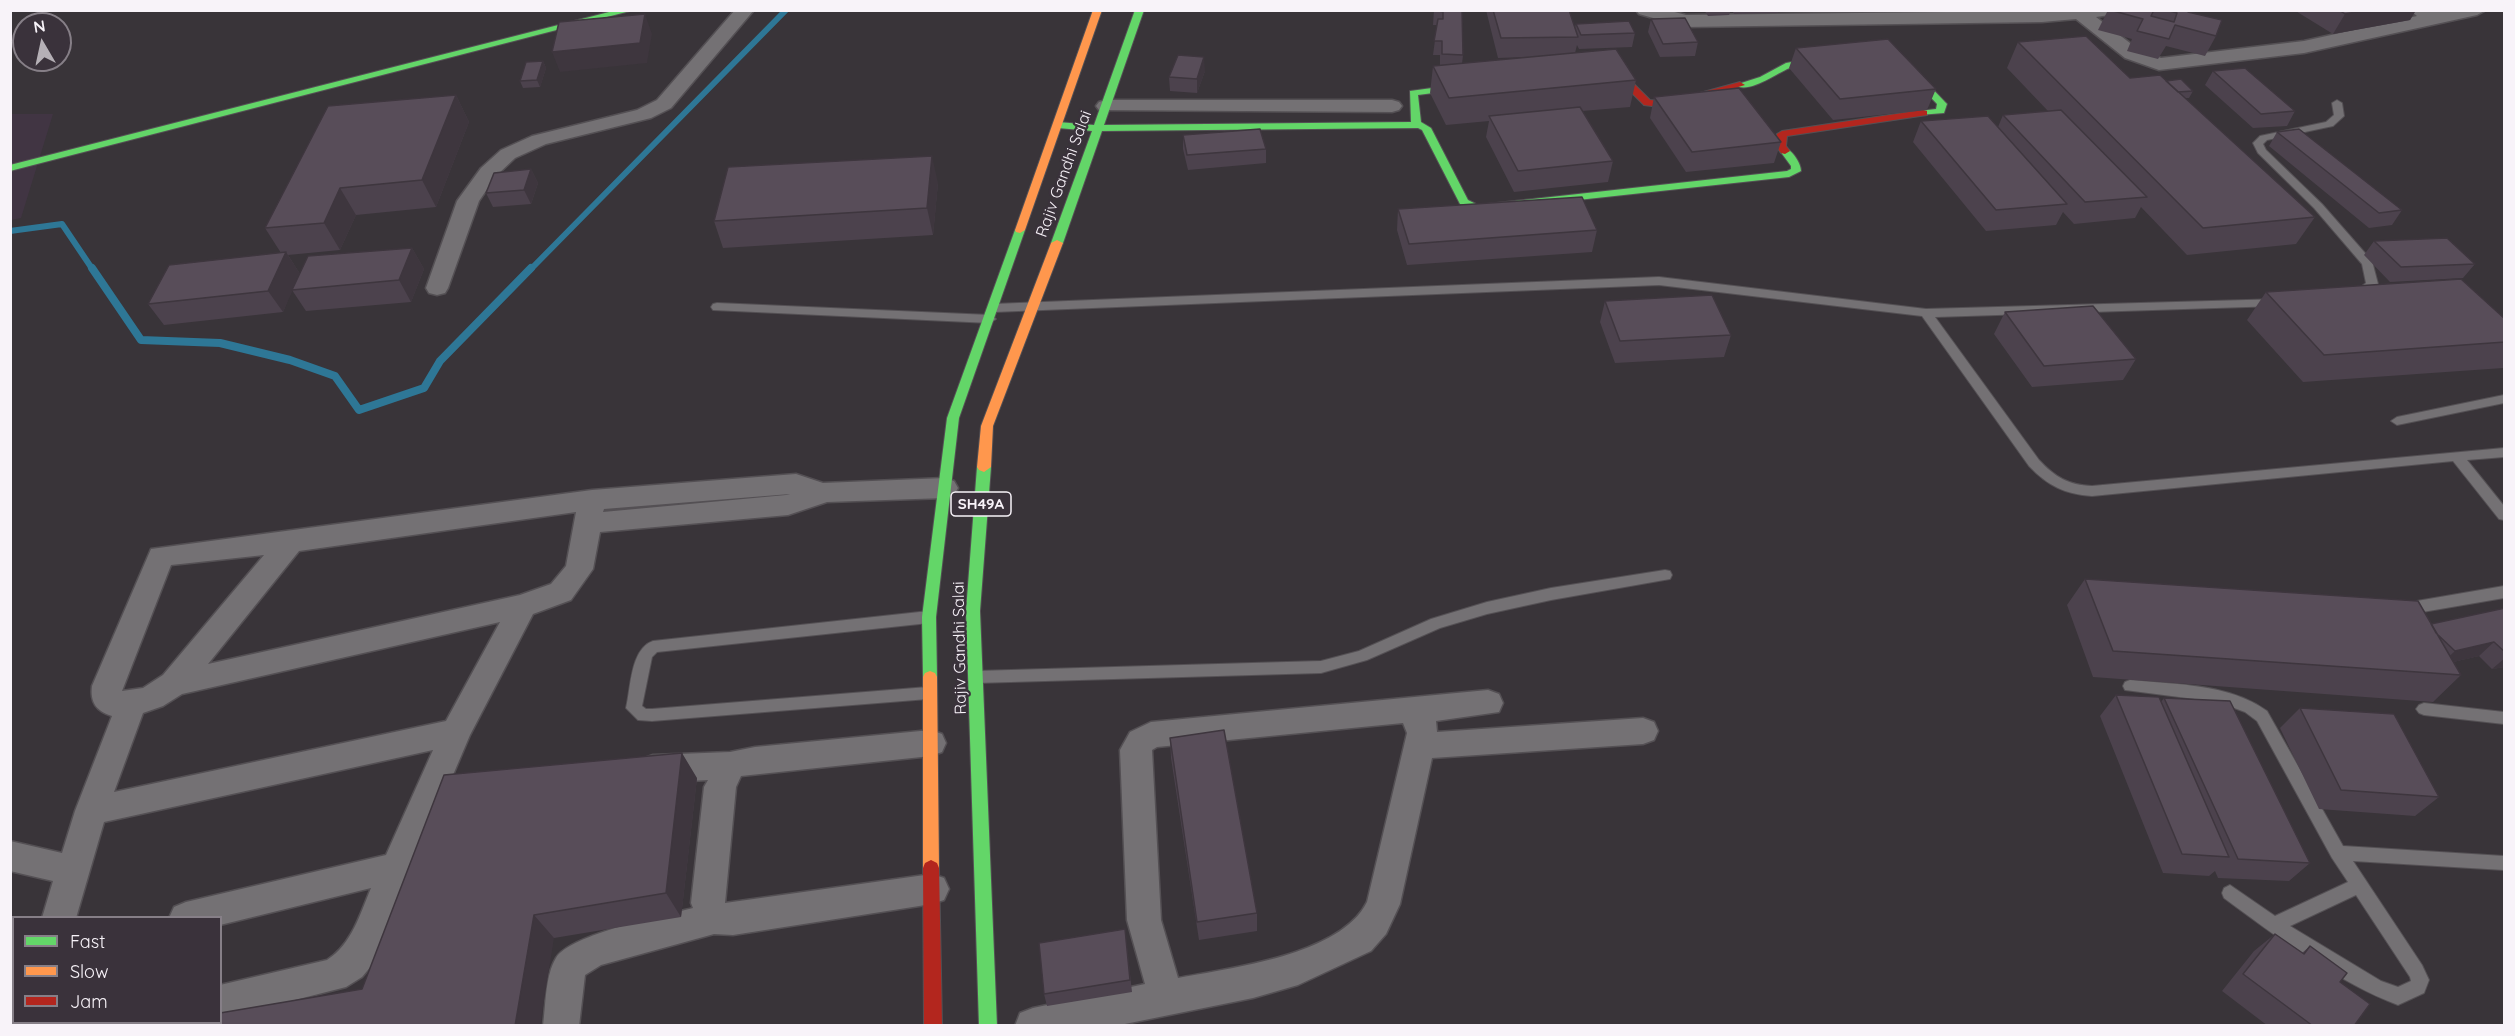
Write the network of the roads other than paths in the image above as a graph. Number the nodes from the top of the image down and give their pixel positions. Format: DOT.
graph roads {
  1 [pos="630,10"];
  2 [pos="745,10"];
  3 [pos="1098,10"];
  4 [pos="1140,10"];
  5 [pos="1645,10"];
  6 [pos="2476,10"];
  7 [pos="2123,12"];
  8 [pos="2080,14"];
  9 [pos="2426,14"];
  10 [pos="1889,54"];
  11 [pos="1852,55"];
  12 [pos="1586,75"];
  13 [pos="1493,83"];
  14 [pos="2337,103"];
  15 [pos="1106,106"];
  16 [pos="1392,106"];
  17 [pos="1058,125"];
  18 [pos="1416,125"];
  19 [pos="1098,128"];
  20 [pos="10,168"];
  21 [pos="437,288"];
  22 [pos="2339,300"];
  23 [pos="2292,301"];
  24 [pos="717,307"];
  25 [pos="1033,308"];
  26 [pos="992,313"];
  27 [pos="1926,313"];
  28 [pos="2505,399"];
  29 [pos="2397,421"];
  30 [pos="2505,453"];
  31 [pos="2456,456"];
  32 [pos="945,488"];
  33 [pos="590,512"];
  34 [pos="2505,515"];
  35 [pos="291,542"];
  36 [pos="1665,575"];
  37 [pos="2505,592"];
  38 [pos="523,606"];
  39 [pos="2411,608"];
  40 [pos="929,617"];
  41 [pos="976,677"];
  42 [pos="174,684"];
  43 [pos="2130,686"];
  44 [pos="930,693"];
  45 [pos="1488,703"];
  46 [pos="131,705"];
  47 [pos="2424,709"];
  48 [pos="1411,711"];
  49 [pos="2505,718"];
  50 [pos="1643,731"];
  51 [pos="456,732"];
  52 [pos="931,743"];
  53 [pos="1419,746"];
  54 [pos="730,765"];
  55 [pos="622,771"];
  56 [pos="462,790"];
  57 [pos="92,811"];
  58 [pos="2338,853"];
  59 [pos="10,855"];
  60 [pos="2505,863"];
  61 [pos="397,867"];
  62 [pos="73,870"];
  63 [pos="2359,885"];
  64 [pos="932,889"];
  65 [pos="2230,893"];
  66 [pos="60,916"];
  67 [pos="194,916"];
  68 [pos="714,918"];
  69 [pos="2274,925"];
  70 [pos="369,987"];
  71 [pos="1166,997"];
  72 [pos="222,1002"];
  73 [pos="300,1014"];
  74 [pos="235,1026"];
  75 [pos="561,1026"];
  76 [pos="933,1026"];
  77 [pos="988,1026"];
  78 [pos="1033,1026"];
  1 -- 20 [label="main road"];
  2 -- 21 [label="street"];
  3 -- 17 [label="main road, Rajiv Gandhi Salai / SH49A"];
  4 -- 15 [label="main road, Rajiv Gandhi Salai / SH49A"];
  5 -- 8 [label="street"];
  6 -- 9 [label="street"];
  7 -- 8 [label="street"];
  8 -- 9 [label="street"];
  10 -- 18 [label="main road"];
  11 -- 12 [label="main road"];
  13 -- 18 [label="main road"];
  14 -- 22 [label="lane"];
  15 -- 16 [label="street"];
  15 -- 19 [label="main road, Rajiv Gandhi Salai / SH49A"];
  17 -- 19 [label="main road"];
  17 -- 26 [label="main road, Rajiv Gandhi Salai / SH49A"];
  18 -- 19 [label="main road"];
  19 -- 25 [label="main road, Rajiv Gandhi Salai / SH49A"];
  23 -- 27 [label="lane"];
  24 -- 26 [label="lane"];
  25 -- 26 [label="lane"];
  25 -- 27 [label="lane"];
  25 -- 41 [label="main road, Rajiv Gandhi Salai / SH49A"];
  26 -- 32 [label="main road, Rajiv Gandhi Salai / SH49A"];
  27 -- 31 [label="lane"];
  28 -- 29 [label="lane"];
  30 -- 31 [label="lane"];
  31 -- 34 [label="lane"];
  32 -- 33 [label="street"];
  32 -- 40 [label="main road, Rajiv Gandhi Salai / SH49A"];
  33 -- 35 [label="street"];
  33 -- 38 [label="street"];
  35 -- 42 [label="street"];
  35 -- 46 [label="street"];
  36 -- 41 [label="lane"];
  37 -- 39 [label="lane"];
  38 -- 42 [label="street"];
  38 -- 51 [label="street"];
  40 -- 44 [label="main road, Rajiv Gandhi Salai / SH49A"];
  40 -- 44 [label="lane"];
  41 -- 77 [label="main road, Rajiv Gandhi Salai / SH49A"];
  42 -- 46 [label="street"];
  43 -- 58 [label="lane"];
  44 -- 52 [label="main road, Rajiv Gandhi Salai / SH49A"];
  45 -- 48 [label="street"];
  46 -- 57 [label="street"];
  47 -- 49 [label="lane"];
  48 -- 53 [label="street"];
  48 -- 71 [label="street"];
  50 -- 53 [label="street"];
  51 -- 57 [label="street"];
  51 -- 61 [label="street"];
  52 -- 54 [label="street"];
  52 -- 64 [label="main road, Rajiv Gandhi Salai / SH49A"];
  53 -- 71 [label="street"];
  54 -- 55 [label="street"];
  54 -- 68 [label="street"];
  56 -- 70 [label="street"];
  57 -- 62 [label="street"];
  58 -- 60 [label="lane"];
  58 -- 63 [label="lane"];
  59 -- 62 [label="street"];
  61 -- 67 [label="street"];
  61 -- 72 [label="street"];
  62 -- 66 [label="street"];
  63 -- 69 [label="lane"];
  63 -- 69 [label="lane"];
  64 -- 68 [label="street"];
  64 -- 76 [label="main road, Rajiv Gandhi Salai / SH49A"];
  65 -- 69 [label="lane"];
  68 -- 75 [label="street"];
  71 -- 78 [label="street"];
  73 -- 74 [label="street"];
}
